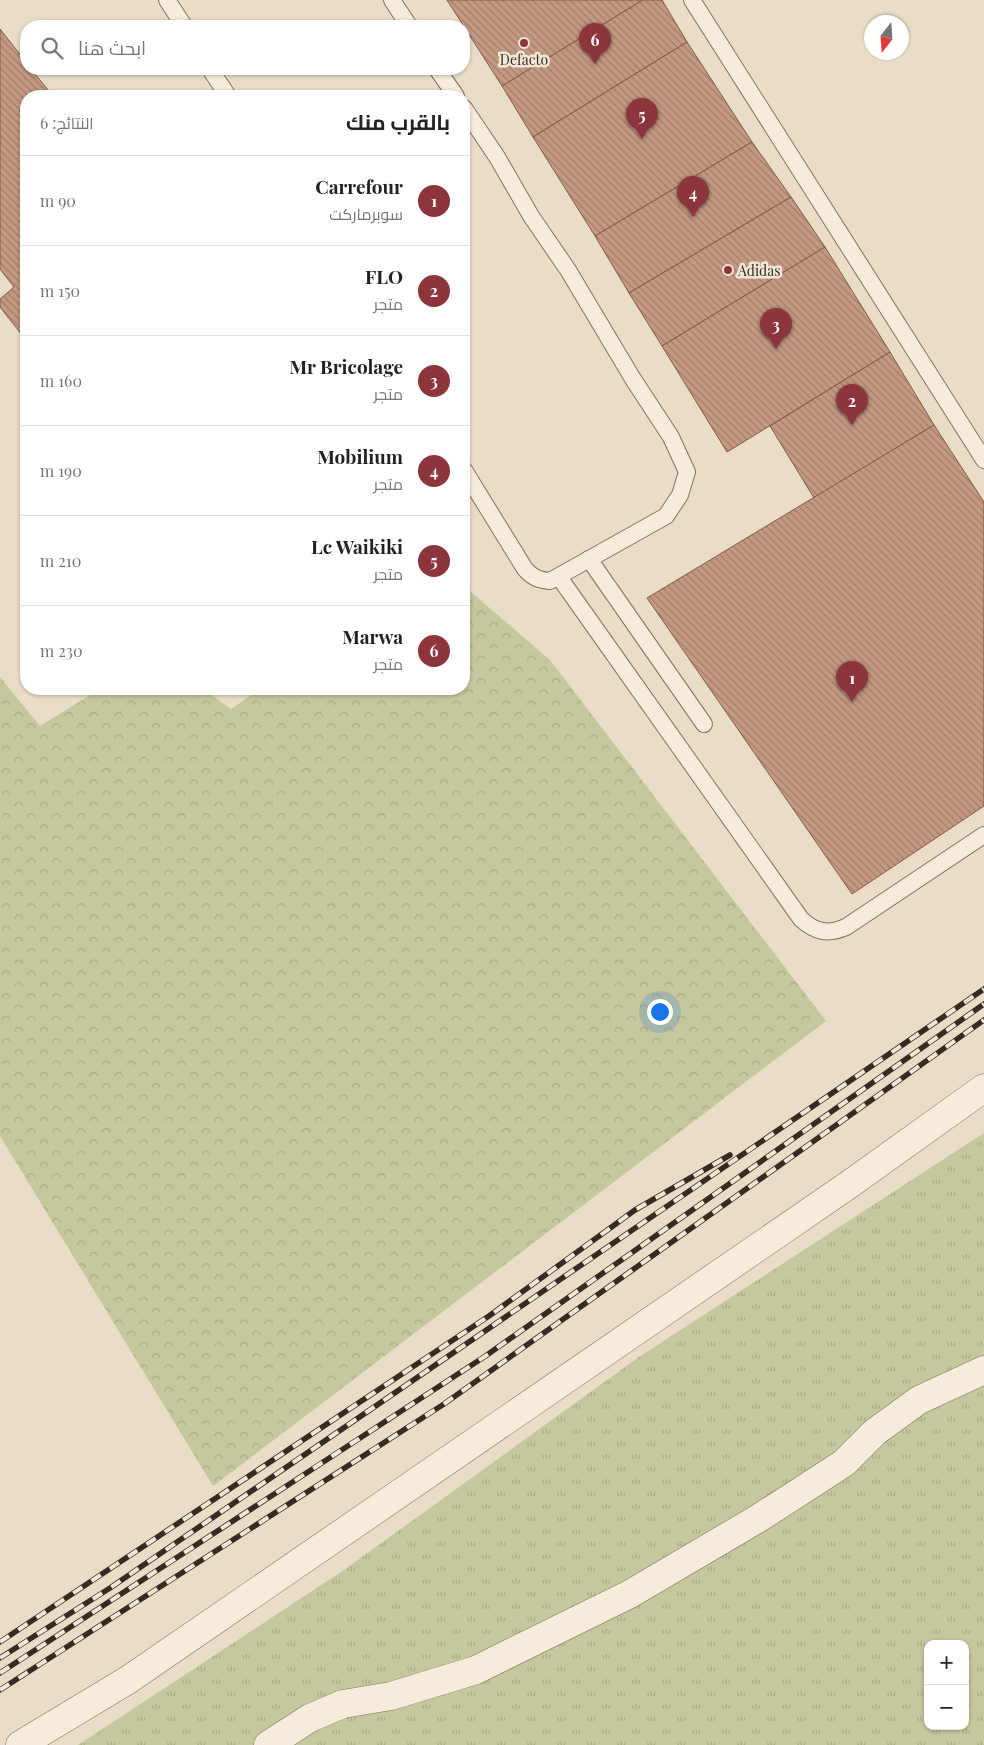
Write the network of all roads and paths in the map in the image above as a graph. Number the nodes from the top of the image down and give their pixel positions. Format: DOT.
graph roads {
  1 [pos="167,0"];
  2 [pos="392,0"];
  3 [pos="692,0"];
  4 [pos="180,20"];
  5 [pos="405,20"];
  6 [pos="214,75"];
  7 [pos="441,75"];
  8 [pos="224,90"];
  9 [pos="452,90"];
  10 [pos="470,117"];
  11 [pos="984,460"];
  12 [pos="470,480"];
  13 [pos="589,559"];
  14 [pos="559,577"];
  15 [pos="704,724"];
  16 [pos="984,834"];
  17 [pos="984,1088"];
  18 [pos="984,1370"];
  19 [pos="20,1745"];
  20 [pos="268,1745"];
  1 -- 4 [label="lane"];
  2 -- 5 [label="lane"];
  3 -- 11 [label="lane"];
  6 -- 8 [label="lane"];
  7 -- 9 [label="lane"];
  10 -- 13 [label="lane"];
  12 -- 14 [label="lane"];
  13 -- 14 [label="lane"];
  13 -- 15 [label="lane"];
  14 -- 16 [label="lane"];
  17 -- 19 [label="street"];
  18 -- 20 [label="street"];
}
